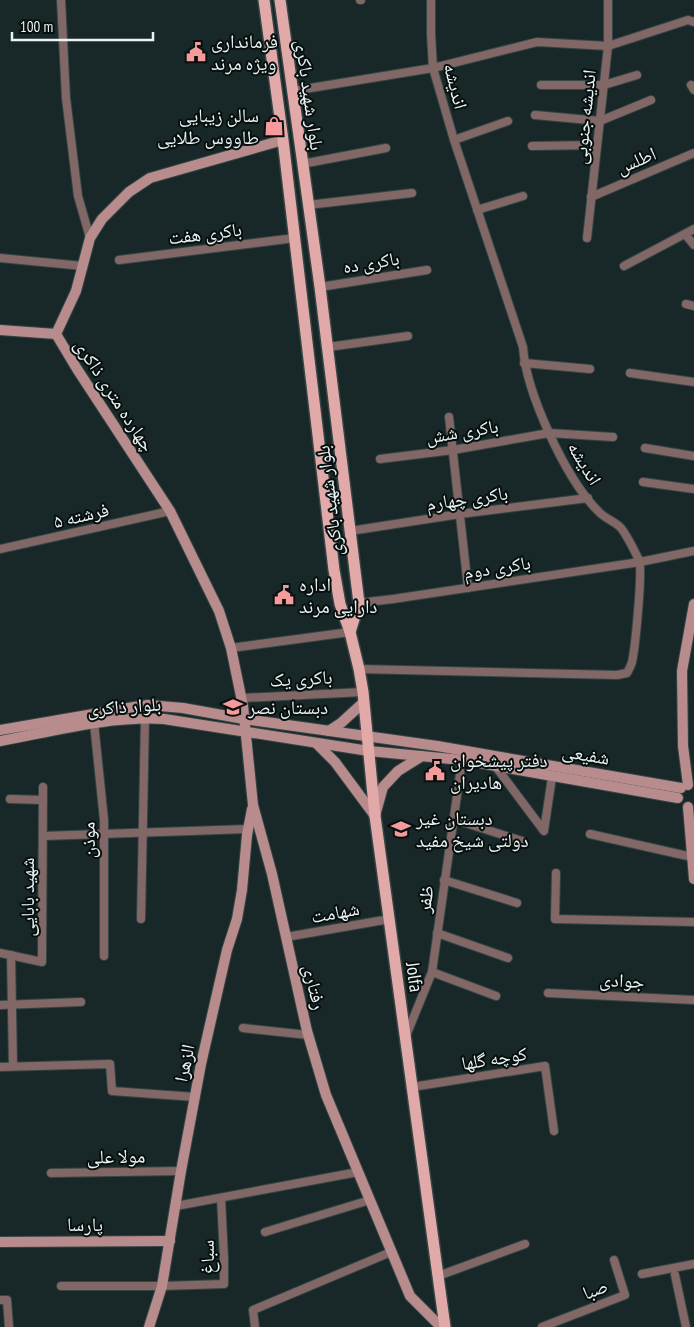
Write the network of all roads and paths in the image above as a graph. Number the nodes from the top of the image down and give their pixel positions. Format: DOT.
graph roads {
  1 [pos="61,0"];
  2 [pos="264,0"];
  3 [pos="280,0"];
  4 [pos="431,0"];
  5 [pos="608,0"];
  6 [pos="694,22"];
  7 [pos="608,46"];
  8 [pos="433,68"];
  9 [pos="637,75"];
  10 [pos="541,85"];
  11 [pos="604,85"];
  12 [pos="292,91"];
  13 [pos="651,100"];
  14 [pos="535,115"];
  15 [pos="508,121"];
  16 [pos="600,121"];
  17 [pos="284,140"];
  18 [pos="454,140"];
  19 [pos="532,146"];
  20 [pos="597,146"];
  21 [pos="386,148"];
  22 [pos="694,153"];
  23 [pos="302,164"];
  24 [pos="412,193"];
  25 [pos="523,196"];
  26 [pos="591,196"];
  27 [pos="308,205"];
  28 [pos="477,210"];
  29 [pos="694,229"];
  30 [pos="685,234"];
  31 [pos="90,238"];
  32 [pos="295,238"];
  33 [pos="587,238"];
  34 [pos="694,245"];
  35 [pos="0,258"];
  36 [pos="119,260"];
  37 [pos="83,266"];
  38 [pos="624,266"];
  39 [pos="427,270"];
  40 [pos="320,287"];
  41 [pos="0,330"];
  42 [pos="56,334"];
  43 [pos="408,336"];
  44 [pos="328,347"];
  45 [pos="524,363"];
  46 [pos="590,369"];
  47 [pos="630,373"];
  48 [pos="694,382"];
  49 [pos="449,417"];
  50 [pos="549,433"];
  51 [pos="614,437"];
  52 [pos="645,448"];
  53 [pos="453,450"];
  54 [pos="694,456"];
  55 [pos="380,459"];
  56 [pos="643,482"];
  57 [pos="694,489"];
  58 [pos="588,498"];
  59 [pos="170,512"];
  60 [pos="460,514"];
  61 [pos="350,531"];
  62 [pos="0,549"];
  63 [pos="694,551"];
  64 [pos="640,562"];
  65 [pos="468,588"];
  66 [pos="359,603"];
  67 [pos="694,604"];
  68 [pos="350,632"];
  69 [pos="231,648"];
  70 [pos="690,651"];
  71 [pos="359,669"];
  72 [pos="363,697"];
  73 [pos="242,698"];
  74 [pos="148,705"];
  75 [pos="145,718"];
  76 [pos="244,719"];
  77 [pos="94,723"];
  78 [pos="0,730"];
  79 [pos="329,731"];
  80 [pos="245,732"];
  81 [pos="367,736"];
  82 [pos="0,741"];
  83 [pos="316,743"];
  84 [pos="369,751"];
  85 [pos="422,756"];
  86 [pos="462,760"];
  87 [pos="553,766"];
  88 [pos="690,766"];
  89 [pos="496,767"];
  90 [pos="552,777"];
  91 [pos="43,787"];
  92 [pos="685,790"];
  93 [pos="10,799"];
  94 [pos="43,800"];
  95 [pos="253,805"];
  96 [pos="691,806"];
  97 [pos="375,816"];
  98 [pos="453,820"];
  99 [pos="248,829"];
  100 [pos="104,833"];
  101 [pos="143,833"];
  102 [pos="590,834"];
  103 [pos="43,836"];
  104 [pos="522,841"];
  105 [pos="692,856"];
  106 [pos="556,872"];
  107 [pos="694,879"];
  108 [pos="444,880"];
  109 [pos="517,903"];
  110 [pos="142,919"];
  111 [pos="390,919"];
  112 [pos="694,922"];
  113 [pos="437,933"];
  114 [pos="286,937"];
  115 [pos="0,952"];
  116 [pos="11,955"];
  117 [pos="104,956"];
  118 [pos="508,958"];
  119 [pos="432,972"];
  120 [pos="548,993"];
  121 [pos="496,996"];
  122 [pos="694,1000"];
  123 [pos="81,1002"];
  124 [pos="0,1005"];
  125 [pos="12,1005"];
  126 [pos="243,1028"];
  127 [pos="308,1035"];
  128 [pos="406,1038"];
  129 [pos="13,1066"];
  130 [pos="0,1067"];
  131 [pos="412,1087"];
  132 [pos="195,1097"];
  133 [pos="554,1131"];
  134 [pos="181,1171"];
  135 [pos="358,1172"];
  136 [pos="51,1173"];
  137 [pos="221,1198"];
  138 [pos="370,1200"];
  139 [pos="176,1206"];
  140 [pos="265,1232"];
  141 [pos="0,1241"];
  142 [pos="170,1242"];
  143 [pos="525,1244"];
  144 [pos="391,1252"];
  145 [pos="614,1260"];
  146 [pos="694,1264"];
  147 [pos="642,1274"];
  148 [pos="675,1274"];
  149 [pos="438,1276"];
  150 [pos="61,1286"];
  151 [pos="162,1286"];
  152 [pos="0,1300"];
  153 [pos="10,1327"];
  154 [pos="149,1327"];
  155 [pos="254,1327"];
  156 [pos="443,1327"];
  157 [pos="542,1327"];
  158 [pos="686,1327"];
  1 -- 31 [label="street"];
  2 -- 17 [label="main road, بلوار شهید باکری"];
  3 -- 12 [label="main road, بلوار شهید باکری"];
  4 -- 8 [label="street, اندیشه"];
  5 -- 7 [label="street, اندیشه جنوبی"];
  6 -- 7 [label="street"];
  7 -- 8 [label="street"];
  7 -- 11 [label="street, اندیشه جنوبی"];
  8 -- 12 [label="street"];
  8 -- 18 [label="street, اندیشه"];
  9 -- 11 [label="street"];
  10 -- 11 [label="street"];
  11 -- 16 [label="street, اندیشه جنوبی"];
  12 -- 23 [label="main road, بلوار شهید باکری"];
  13 -- 16 [label="street"];
  14 -- 16 [label="street"];
  15 -- 18 [label="street"];
  16 -- 20 [label="street, اندیشه جنوبی"];
  17 -- 31 [label="street, چهارده متری ذاکری"];
  17 -- 32 [label="main road, بلوار شهید باکری"];
  18 -- 28 [label="street, اندیشه"];
  19 -- 20 [label="street"];
  20 -- 26 [label="street, اندیشه جنوبی"];
  21 -- 23 [label="street"];
  22 -- 26 [label="street, اطلس"];
  23 -- 27 [label="main road, بلوار شهید باکری"];
  24 -- 27 [label="street"];
  25 -- 28 [label="street"];
  26 -- 33 [label="street, اندیشه جنوبی"];
  27 -- 40 [label="main road, بلوار شهید باکری"];
  28 -- 45 [label="street, اندیشه"];
  29 -- 30 [label="street"];
  30 -- 34 [label="street"];
  30 -- 38 [label="street"];
  31 -- 37 [label="street, چهارده متری ذاکری"];
  32 -- 36 [label="street, باکری هفت"];
  32 -- 68 [label="main road, بلوار شهید باکری"];
  35 -- 37 [label="street"];
  37 -- 42 [label="street, چهارده متری ذاکری"];
  39 -- 40 [label="street, باکری ده"];
  40 -- 44 [label="main road, بلوار شهید باکری"];
  41 -- 42 [label="street"];
  42 -- 59 [label="street, چهارده متری ذاکری"];
  43 -- 44 [label="street"];
  44 -- 61 [label="main road, بلوار شهید باکری"];
  45 -- 46 [label="street"];
  45 -- 50 [label="street, اندیشه"];
  47 -- 48 [label="street"];
  49 -- 53 [label="street"];
  50 -- 51 [label="street, باکری شش"];
  50 -- 53 [label="street, باکری شش"];
  50 -- 58 [label="street, اندیشه"];
  52 -- 54 [label="street"];
  53 -- 55 [label="street, باکری شش"];
  53 -- 60 [label="street"];
  56 -- 57 [label="street"];
  58 -- 60 [label="street, باکری چهارم"];
  58 -- 64 [label="street, اندیشه"];
  59 -- 62 [label="street, فرشته ۵"];
  59 -- 69 [label="street, چهارده متری ذاکری"];
  60 -- 61 [label="street, باکری چهارم"];
  60 -- 65 [label="street"];
  61 -- 66 [label="main road, بلوار شهید باکری"];
  63 -- 64 [label="street, باکری دوم"];
  64 -- 65 [label="street, باکری دوم"];
  64 -- 71 [label="street"];
  65 -- 66 [label="street, باکری دوم"];
  66 -- 68 [label="main road, بلوار شهید باکری"];
  67 -- 70 [label="street"];
  68 -- 69 [label="street"];
  68 -- 71 [label="main road, Jolfa"];
  69 -- 73 [label="street, چهارده متری ذاکری"];
  70 -- 88 [label="street"];
  71 -- 72 [label="main road, Jolfa"];
  72 -- 73 [label="street, باکری یک"];
  72 -- 79 [label="street"];
  72 -- 81 [label="main road, Jolfa"];
  73 -- 76 [label="street, چهارده متری ذاکری"];
  74 -- 75 [label="street"];
  74 -- 76 [label="street, بلوار ذاکری"];
  74 -- 78 [label="street, بلوار ذاکری"];
  75 -- 77 [label="street, بلوار ذاکری"];
  75 -- 80 [label="street, بلوار ذاکری"];
  75 -- 101 [label="street"];
  76 -- 79 [label="street, بلوار ذاکری"];
  76 -- 80 [label="street, چهارده متری ذاکری"];
  77 -- 82 [label="street, بلوار ذاکری"];
  77 -- 100 [label="street, موذن"];
  79 -- 81 [label="street, بلوار ذاکری"];
  80 -- 83 [label="street, بلوار ذاکری"];
  80 -- 95 [label="street, چهارده متری ذاکری"];
  81 -- 84 [label="main road, Jolfa"];
  81 -- 87 [label="street, شفیعی"];
  83 -- 84 [label="street, بلوار ذاکری"];
  83 -- 97 [label="street"];
  84 -- 85 [label="street, شفیعی"];
  84 -- 97 [label="main road, Jolfa"];
  85 -- 86 [label="street, شفیعی"];
  85 -- 97 [label="street"];
  86 -- 89 [label="street, شفیعی"];
  86 -- 98 [label="street, ظفر"];
  87 -- 90 [label="street"];
  87 -- 92 [label="street, شفیعی"];
  88 -- 92 [label="street"];
  89 -- 90 [label="street, شفیعی"];
  89 -- 90 [label="street"];
  90 -- 92 [label="street, شفیعی"];
  91 -- 94 [label="street, شهید بابایی"];
  92 -- 96 [label="street"];
  93 -- 94 [label="street"];
  94 -- 103 [label="street, شهید بابایی"];
  95 -- 99 [label="street, الزهرا"];
  95 -- 114 [label="street, رفتاری"];
  96 -- 105 [label="street"];
  97 -- 111 [label="main road, Jolfa"];
  98 -- 104 [label="street"];
  98 -- 108 [label="street, ظفر"];
  99 -- 101 [label="street"];
  99 -- 132 [label="street, الزهرا"];
  100 -- 101 [label="street"];
  100 -- 103 [label="street"];
  100 -- 117 [label="street, موذن"];
  101 -- 110 [label="street"];
  102 -- 105 [label="street"];
  103 -- 116 [label="street, شهید بابایی"];
  105 -- 107 [label="street"];
  106 -- 112 [label="street"];
  108 -- 109 [label="street"];
  108 -- 113 [label="street, ظفر"];
  111 -- 114 [label="street, شهامت"];
  111 -- 128 [label="main road, Jolfa"];
  113 -- 118 [label="street"];
  113 -- 119 [label="street, ظفر"];
  114 -- 127 [label="street, رفتاری"];
  115 -- 116 [label="street, شهید بابایی"];
  116 -- 125 [label="street"];
  119 -- 121 [label="street"];
  119 -- 128 [label="street, ظفر"];
  120 -- 122 [label="street, جوادی"];
  123 -- 125 [label="street"];
  124 -- 125 [label="street"];
  125 -- 129 [label="street"];
  126 -- 127 [label="street"];
  127 -- 135 [label="street, رفتاری"];
  128 -- 131 [label="main road, Jolfa"];
  129 -- 130 [label="street"];
  129 -- 132 [label="street"];
  131 -- 133 [label="street, کوچه گلها"];
  131 -- 149 [label="main road, Jolfa"];
  132 -- 134 [label="street, الزهرا"];
  134 -- 136 [label="street, مولا علی"];
  134 -- 139 [label="street, الزهرا"];
  135 -- 137 [label="street"];
  135 -- 138 [label="street, رفتاری"];
  137 -- 139 [label="street"];
  137 -- 151 [label="street, سباغ"];
  138 -- 140 [label="street"];
  138 -- 144 [label="street, رفتاری"];
  139 -- 142 [label="street, الزهرا"];
  141 -- 142 [label="street, پارسا"];
  142 -- 151 [label="street, الزهرا"];
  143 -- 149 [label="street"];
  144 -- 155 [label="street"];
  144 -- 156 [label="street, رفتاری"];
  145 -- 157 [label="street, صبا"];
  146 -- 147 [label="street"];
  148 -- 158 [label="street"];
  149 -- 156 [label="main road, Jolfa"];
  150 -- 151 [label="street"];
  151 -- 154 [label="street, الزهرا"];
  152 -- 153 [label="street"];
}
